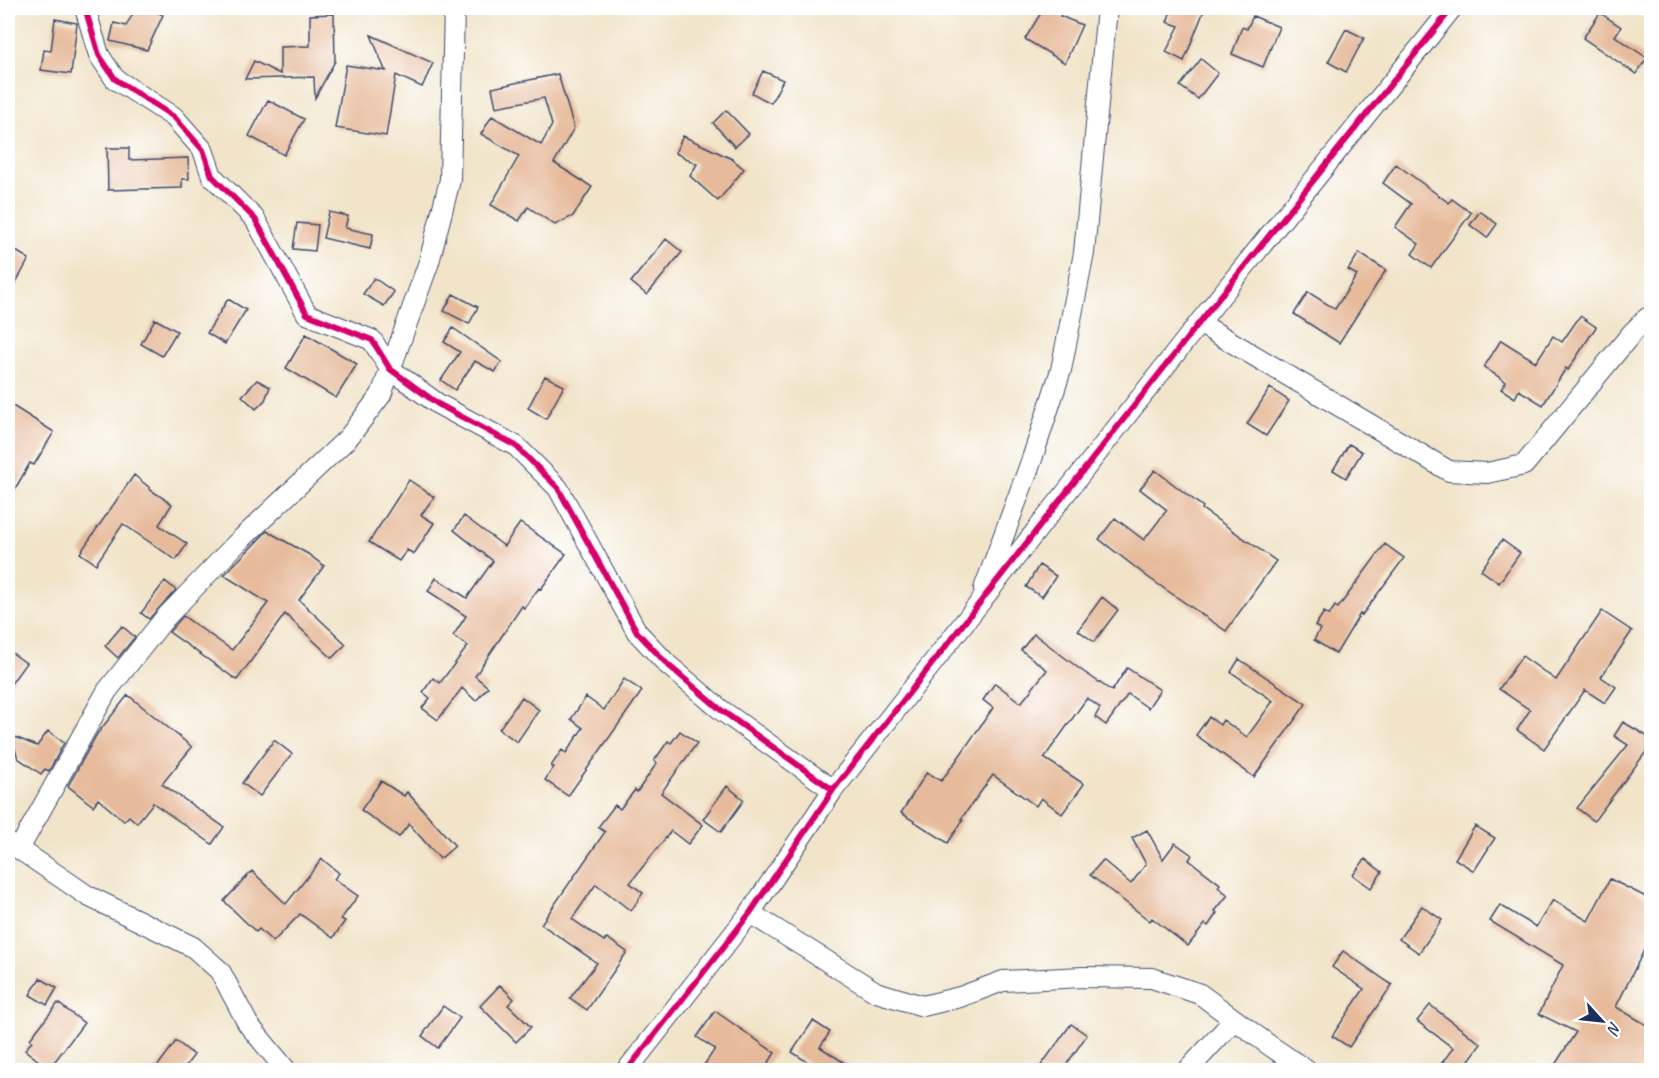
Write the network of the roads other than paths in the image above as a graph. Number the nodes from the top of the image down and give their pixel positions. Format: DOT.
graph roads {
  1 [pos="85,8"];
  2 [pos="454,8"];
  3 [pos="1107,8"];
  4 [pos="1452,8"];
  5 [pos="1652,317"];
  6 [pos="1200,323"];
  7 [pos="390,369"];
  8 [pos="978,606"];
  9 [pos="833,790"];
  10 [pos="13,846"];
  11 [pos="750,913"];
  12 [pos="1234,1020"];
  13 [pos="286,1071"];
  14 [pos="627,1071"];
  15 [pos="1188,1071"];
  16 [pos="1306,1071"];
  1 -- 7 [label="street"];
  2 -- 7 [label="street"];
  3 -- 8 [label="street"];
  4 -- 6 [label="street"];
  5 -- 6 [label="street"];
  6 -- 8 [label="street"];
  7 -- 9 [label="street"];
  7 -- 10 [label="street"];
  8 -- 9 [label="street"];
  9 -- 11 [label="street"];
  10 -- 13 [label="street"];
  11 -- 12 [label="street"];
  11 -- 14 [label="street"];
  12 -- 15 [label="street"];
  12 -- 16 [label="street"];
}
